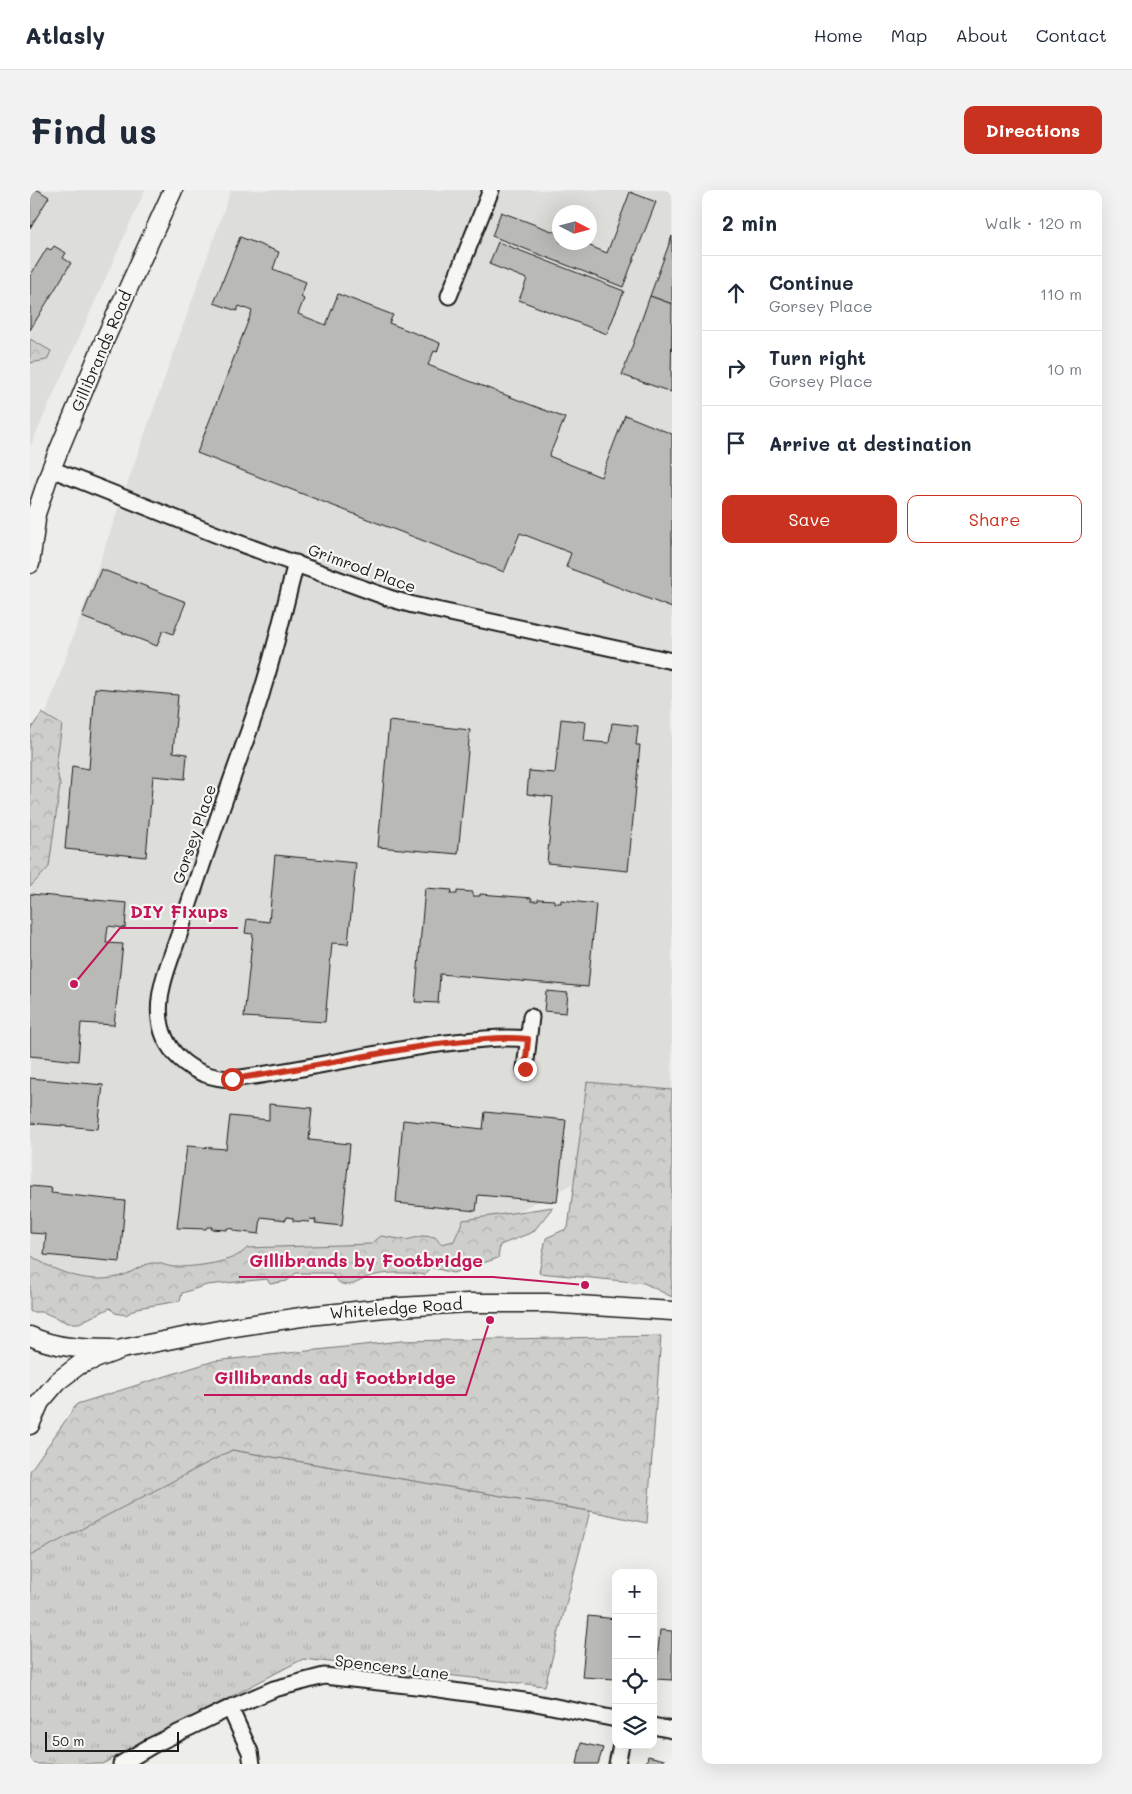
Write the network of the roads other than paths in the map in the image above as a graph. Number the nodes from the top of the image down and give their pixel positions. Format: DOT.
graph roads {
  1 [pos="173,190"];
  2 [pos="491,190"];
  3 [pos="449,296"];
  4 [pos="51,469"];
  5 [pos="36,515"];
  6 [pos="30,532"];
  7 [pos="296,563"];
  8 [pos="30,564"];
  9 [pos="672,661"];
  10 [pos="530,1017"];
  11 [pos="528,1039"];
  12 [pos="525,1069"];
  13 [pos="672,1311"];
  14 [pos="30,1336"];
  15 [pos="122,1349"];
  16 [pos="30,1425"];
  17 [pos="230,1708"];
  18 [pos="612,1718"];
  19 [pos="657,1727"];
  20 [pos="672,1730"];
  21 [pos="620,1749"];
  22 [pos="121,1764"];
  23 [pos="252,1764"];
  24 [pos="617,1764"];
  1 -- 4 [label="street, Gillibrands Road"];
  2 -- 3 [label="street"];
  4 -- 5 [label="street, Gillibrands Road"];
  4 -- 7 [label="street, Grimrod Place"];
  5 -- 6 [label="street, Gillibrands Road"];
  5 -- 8 [label="street, Gillibrands Road"];
  7 -- 9 [label="street, Grimrod Place"];
  7 -- 11 [label="street, Gorsey Place"];
  10 -- 11 [label="street"];
  11 -- 12 [label="street"];
  13 -- 15 [label="street, Whiteledge Road"];
  14 -- 15 [label="street, Whiteledge Road"];
  15 -- 16 [label="street, Whiteledge Road"];
  17 -- 18 [label="street, Spencers Lane"];
  17 -- 22 [label="street, Spencers Lane"];
  17 -- 23 [label="street"];
  19 -- 20 [label="street"];
  21 -- 24 [label="street"];
}
